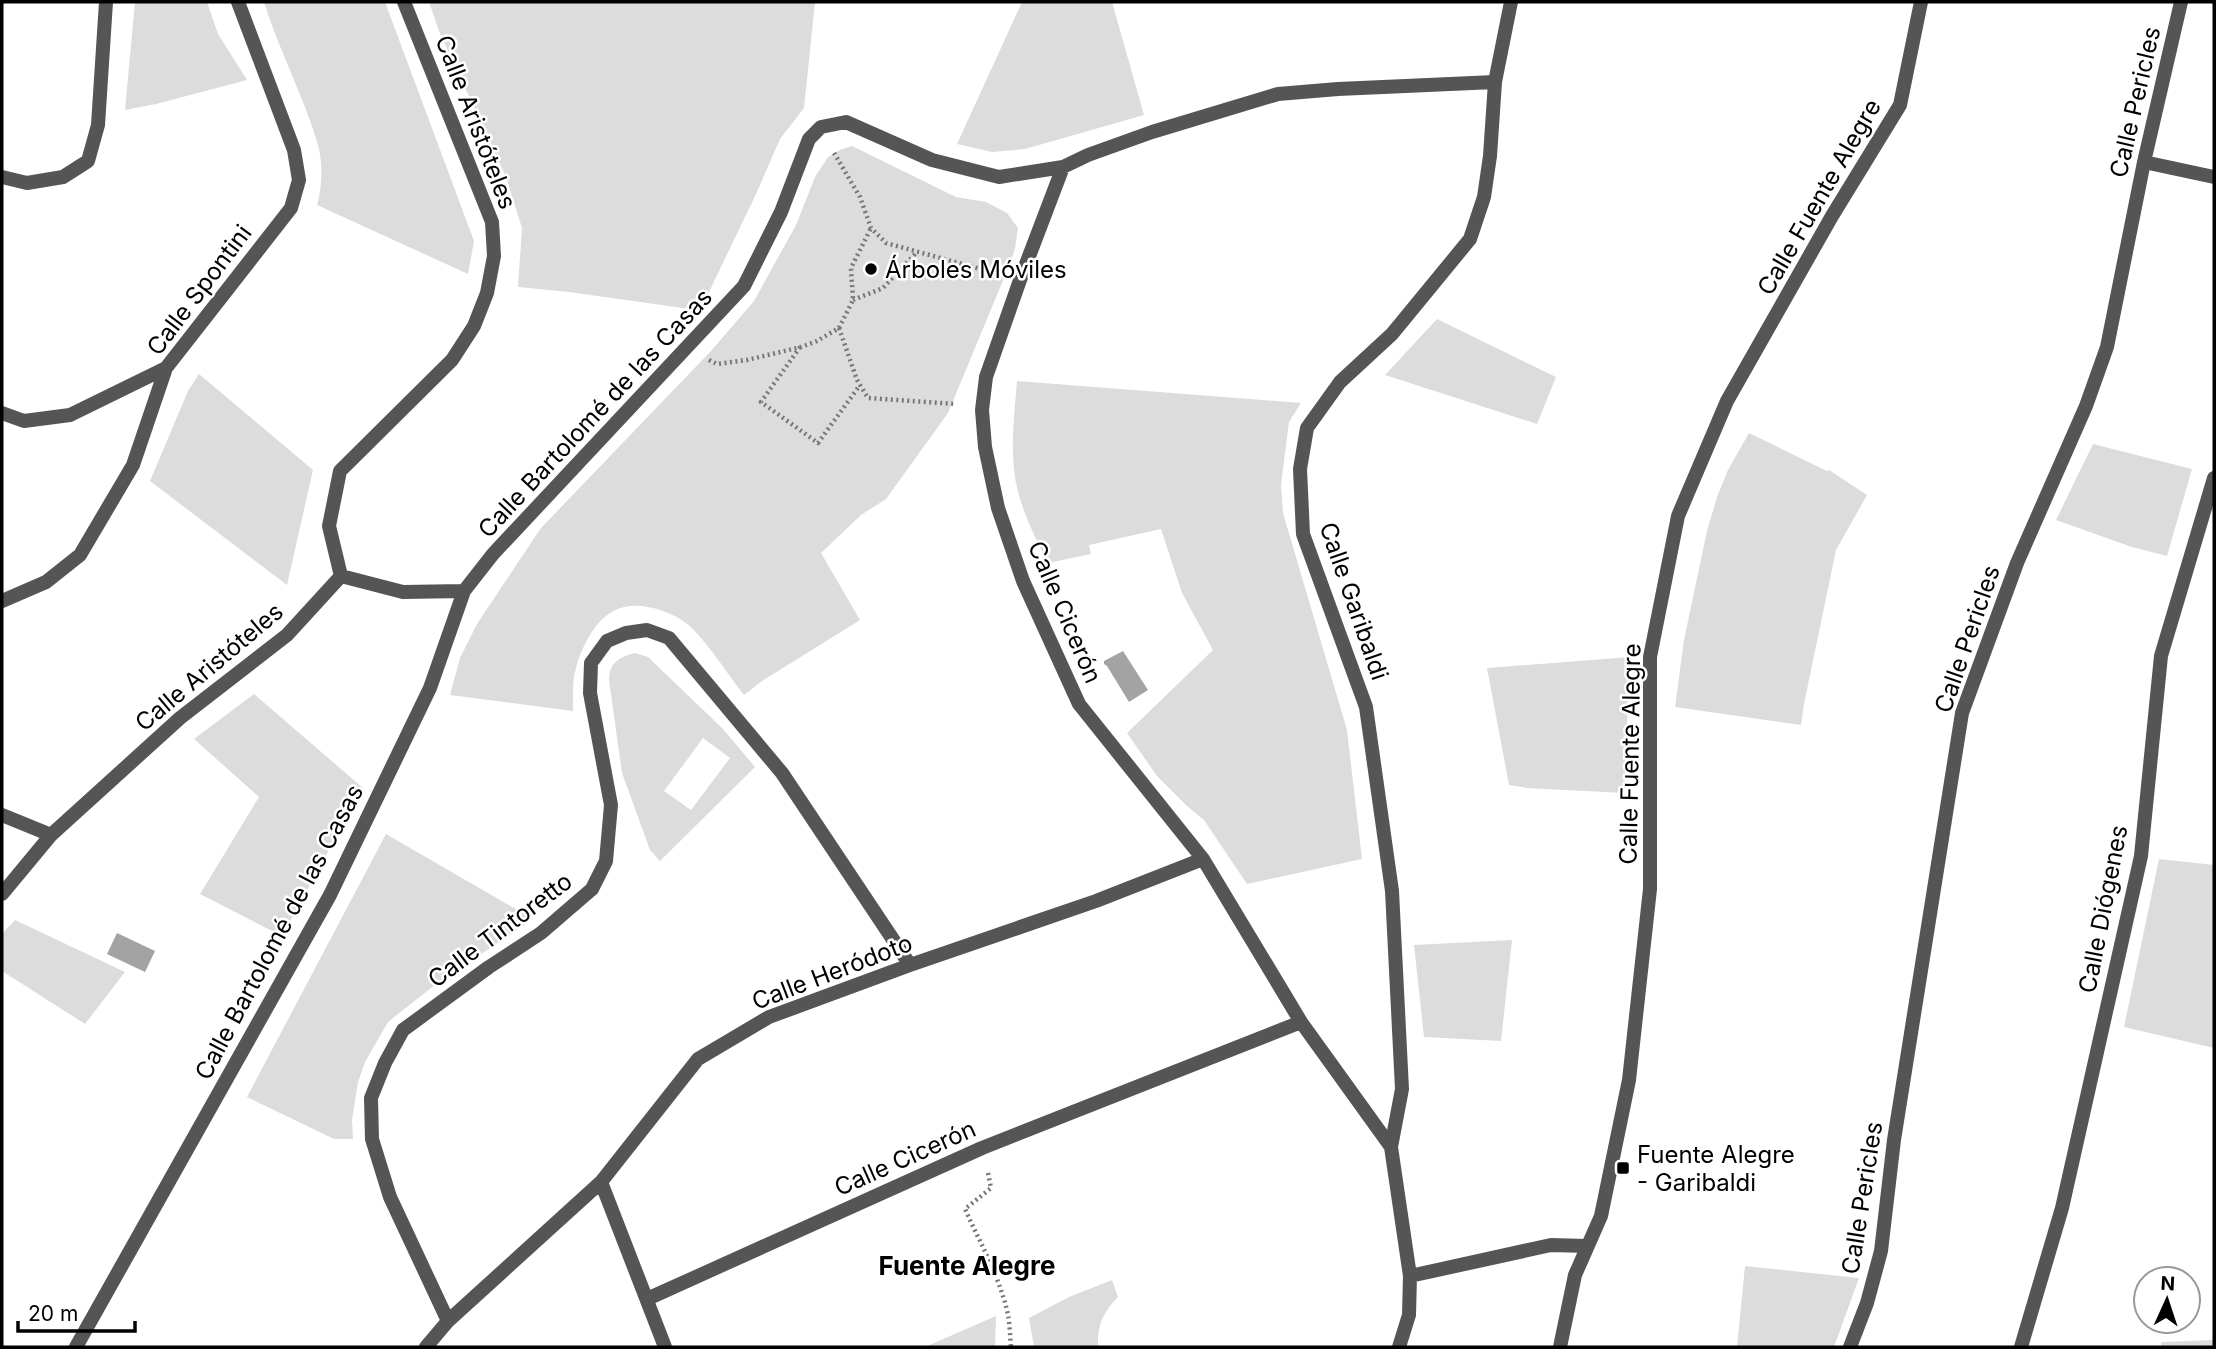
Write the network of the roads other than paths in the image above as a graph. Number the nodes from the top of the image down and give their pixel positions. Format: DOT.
graph roads {
  1 [pos="106,2"];
  2 [pos="238,2"];
  3 [pos="404,2"];
  4 [pos="1511,2"];
  5 [pos="1921,2"];
  6 [pos="2181,2"];
  7 [pos="1495,82"];
  8 [pos="2144,162"];
  9 [pos="1063,167"];
  10 [pos="2,177"];
  11 [pos="2214,177"];
  12 [pos="166,368"];
  13 [pos="2,412"];
  14 [pos="2214,478"];
  15 [pos="341,576"];
  16 [pos="464,591"];
  17 [pos="2,600"];
  18 [pos="2,815"];
  19 [pos="51,835"];
  20 [pos="1203,859"];
  21 [pos="2,894"];
  22 [pos="910,965"];
  23 [pos="1301,1022"];
  24 [pos="1391,1147"];
  25 [pos="601,1182"];
  26 [pos="1587,1247"];
  27 [pos="1410,1276"];
  28 [pos="647,1299"];
  29 [pos="448,1321"];
  30 [pos="76,1347"];
  31 [pos="426,1347"];
  32 [pos="665,1347"];
  33 [pos="1399,1347"];
  34 [pos="1560,1347"];
  35 [pos="1850,1347"];
  36 [pos="2021,1347"];
  1 -- 10 [label="street"];
  2 -- 12 [label="street, Calle Spontini"];
  3 -- 15 [label="street, Calle Aristóteles"];
  4 -- 7 [label="street, Calle Garibaldi"];
  5 -- 26 [label="street, Calle Fuente Alegre"];
  6 -- 8 [label="street, Calle Pericles"];
  7 -- 9 [label="street"];
  7 -- 24 [label="street, Calle Garibaldi"];
  8 -- 11 [label="street"];
  8 -- 35 [label="street, Calle Pericles"];
  9 -- 16 [label="street, Calle Bartolomé de las Casas"];
  9 -- 20 [label="street, Calle Cicerón"];
  12 -- 13 [label="street"];
  12 -- 17 [label="street, Calle Spontini"];
  14 -- 36 [label="street, Calle Diógenes"];
  15 -- 16 [label="street"];
  15 -- 19 [label="street, Calle Aristóteles"];
  16 -- 30 [label="street, Calle Bartolomé de las Casas"];
  18 -- 19 [label="street"];
  19 -- 21 [label="street, Calle Aristóteles"];
  20 -- 22 [label="street, Calle Heródoto"];
  20 -- 23 [label="street, Calle Cicerón"];
  22 -- 25 [label="street, Calle Heródoto"];
  22 -- 29 [label="street, Calle Tintoretto"];
  23 -- 24 [label="street, Calle Cicerón"];
  23 -- 28 [label="street, Calle Cicerón"];
  24 -- 27 [label="street, Calle Garibaldi"];
  25 -- 28 [label="street"];
  25 -- 29 [label="street, Calle Heródoto"];
  26 -- 27 [label="street"];
  26 -- 34 [label="street, Calle Fuente Alegre"];
  27 -- 33 [label="street, Calle Garibaldi"];
  28 -- 32 [label="street"];
  29 -- 31 [label="street, Calle Heródoto"];
}
